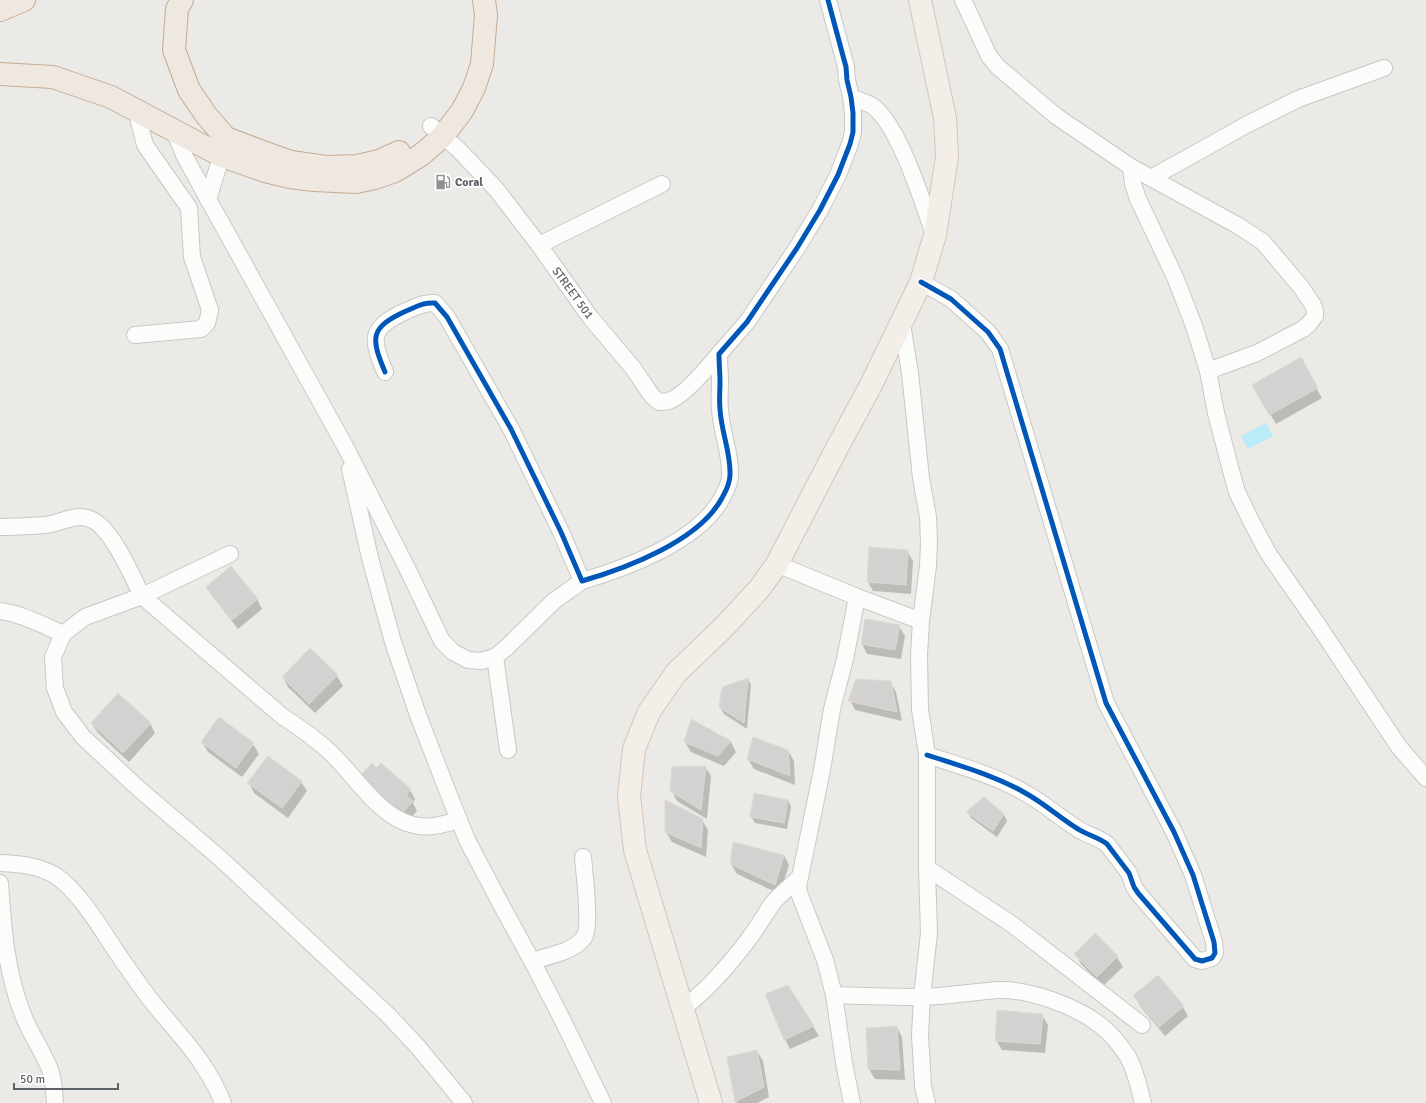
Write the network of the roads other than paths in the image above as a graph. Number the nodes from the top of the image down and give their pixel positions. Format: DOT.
graph roads {
  1 [pos="24,0"];
  2 [pos="182,0"];
  3 [pos="470,0"];
  4 [pos="484,0"];
  5 [pos="828,0"];
  6 [pos="920,0"];
  7 [pos="964,0"];
  8 [pos="0,10"];
  9 [pos="1384,68"];
  10 [pos="0,74"];
  11 [pos="851,97"];
  12 [pos="136,110"];
  13 [pos="174,130"];
  14 [pos="437,131"];
  15 [pos="224,147"];
  16 [pos="1131,167"];
  17 [pos="1151,178"];
  18 [pos="662,184"];
  19 [pos="208,199"];
  20 [pos="935,234"];
  21 [pos="538,245"];
  22 [pos="921,282"];
  23 [pos="902,324"];
  24 [pos="136,335"];
  25 [pos="719,354"];
  26 [pos="1208,371"];
  27 [pos="385,372"];
  28 [pos="344,446"];
  29 [pos="0,527"];
  30 [pos="230,554"];
  31 [pos="777,564"];
  32 [pos="582,580"];
  33 [pos="142,596"];
  34 [pos="857,597"];
  35 [pos="0,611"];
  36 [pos="921,621"];
  37 [pos="63,634"];
  38 [pos="495,657"];
  39 [pos="508,750"];
  40 [pos="927,755"];
  41 [pos="1426,778"];
  42 [pos="459,820"];
  43 [pos="583,857"];
  44 [pos="0,863"];
  45 [pos="927,868"];
  46 [pos="799,878"];
  47 [pos="0,883"];
  48 [pos="532,961"];
  49 [pos="834,995"];
  50 [pos="922,997"];
  51 [pos="683,1008"];
  52 [pos="1142,1025"];
  53 [pos="55,1103"];
  54 [pos="223,1103"];
  55 [pos="464,1103"];
  56 [pos="603,1103"];
  57 [pos="711,1103"];
  58 [pos="852,1103"];
  59 [pos="927,1103"];
  60 [pos="1143,1103"];
  1 -- 8 [label="highway"];
  2 -- 15 [label="highway"];
  3 -- 14 [label="highway"];
  4 -- 14 [label="highway"];
  5 -- 11 [label="street"];
  6 -- 20 [label="main road"];
  7 -- 16 [label="street"];
  9 -- 17 [label="street"];
  10 -- 12 [label="highway"];
  11 -- 20 [label="street"];
  11 -- 25 [label="street"];
  12 -- 13 [label="highway"];
  12 -- 24 [label="street"];
  13 -- 15 [label="highway"];
  13 -- 19 [label="street"];
  14 -- 15 [label="highway"];
  14 -- 21 [label="street, STREET 501"];
  15 -- 19 [label="street"];
  16 -- 17 [label="street"];
  16 -- 26 [label="street"];
  17 -- 26 [label="street"];
  18 -- 21 [label="street"];
  19 -- 28 [label="street"];
  20 -- 22 [label="main road"];
  21 -- 25 [label="street, STREET 501"];
  22 -- 23 [label="main road"];
  22 -- 40 [label="street"];
  23 -- 31 [label="main road"];
  23 -- 36 [label="street"];
  25 -- 32 [label="street"];
  26 -- 41 [label="street"];
  27 -- 32 [label="street"];
  28 -- 38 [label="street"];
  28 -- 42 [label="street"];
  29 -- 33 [label="street"];
  30 -- 33 [label="street"];
  31 -- 34 [label="street"];
  31 -- 51 [label="main road"];
  32 -- 38 [label="street"];
  33 -- 37 [label="street"];
  33 -- 42 [label="street"];
  34 -- 36 [label="street"];
  34 -- 46 [label="street"];
  35 -- 37 [label="street"];
  36 -- 40 [label="street"];
  37 -- 55 [label="street"];
  38 -- 39 [label="street"];
  40 -- 45 [label="street"];
  42 -- 48 [label="street"];
  43 -- 48 [label="street"];
  44 -- 54 [label="street"];
  45 -- 50 [label="street"];
  45 -- 52 [label="street"];
  46 -- 49 [label="street"];
  46 -- 51 [label="street"];
  47 -- 53 [label="street"];
  48 -- 56 [label="street"];
  49 -- 50 [label="street"];
  49 -- 58 [label="street"];
  50 -- 59 [label="street"];
  50 -- 60 [label="street"];
  51 -- 57 [label="main road"];
}
